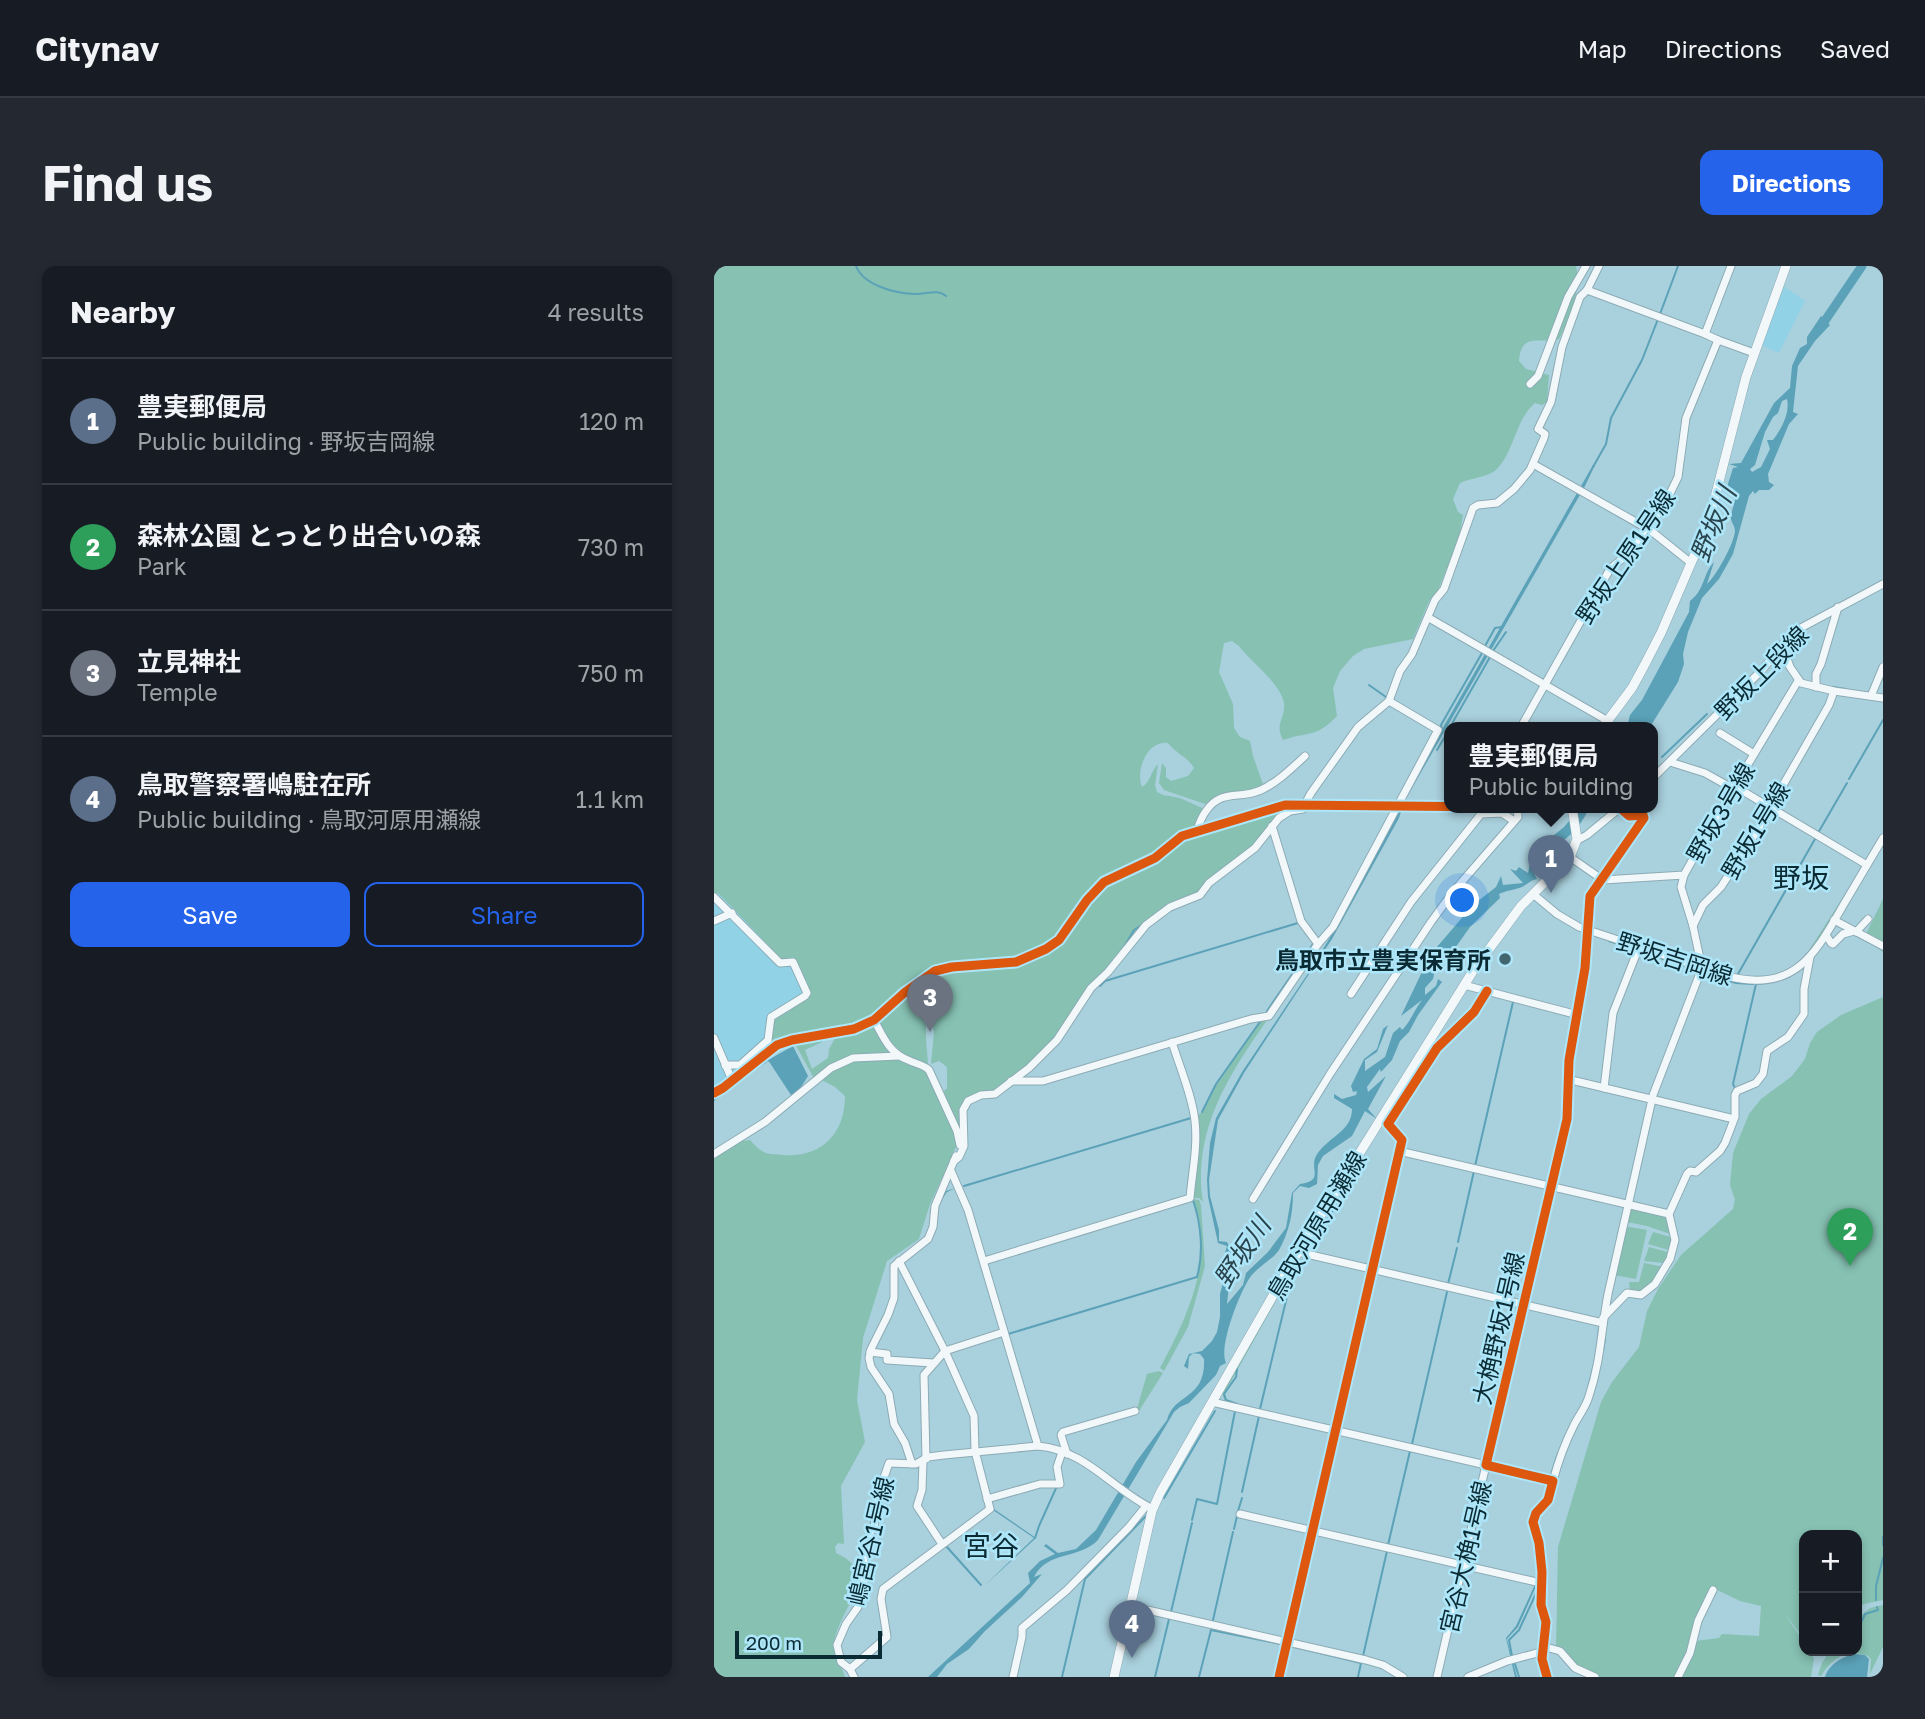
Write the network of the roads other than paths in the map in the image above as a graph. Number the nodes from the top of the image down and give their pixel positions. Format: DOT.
graph roads {
  1 [pos="1586,266"];
  2 [pos="1599,266"];
  3 [pos="1731,266"];
  4 [pos="1786,266"];
  5 [pos="1587,290"];
  6 [pos="1705,334"];
  7 [pos="1717,340"];
  8 [pos="1754,353"];
  9 [pos="1530,384"];
  10 [pos="1533,464"];
  11 [pos="1646,528"];
  12 [pos="1690,563"];
  13 [pos="1883,584"];
  14 [pos="1838,607"];
  15 [pos="1429,618"];
  16 [pos="1782,645"];
  17 [pos="1883,667"];
  18 [pos="1798,681"];
  19 [pos="1545,684"];
  20 [pos="1816,687"];
  21 [pos="1834,691"];
  22 [pos="1871,696"];
  23 [pos="1883,698"];
  24 [pos="1389,701"];
  25 [pos="1524,722"];
  26 [pos="1603,722"];
  27 [pos="1607,722"];
  28 [pos="1720,733"];
  29 [pos="1754,754"];
  30 [pos="1306,756"];
  31 [pos="1670,762"];
  32 [pos="1658,774"];
  33 [pos="1733,788"];
  34 [pos="1305,804"];
  35 [pos="1331,805"];
  36 [pos="1397,806"];
  37 [pos="1444,807"];
  38 [pos="1769,808"];
  39 [pos="1518,813"];
  40 [pos="1573,813"];
  41 [pos="1614,813"];
  42 [pos="1626,813"];
  43 [pos="1514,821"];
  44 [pos="1272,826"];
  45 [pos="1197,831"];
  46 [pos="1576,840"];
  47 [pos="1882,842"];
  48 [pos="1570,857"];
  49 [pos="1867,865"];
  50 [pos="1685,875"];
  51 [pos="1601,879"];
  52 [pos="1532,894"];
  53 [pos="714,897"];
  54 [pos="732,913"];
  55 [pos="1868,919"];
  56 [pos="714,920"];
  57 [pos="1834,920"];
  58 [pos="1693,926"];
  59 [pos="1586,930"];
  60 [pos="1855,931"];
  61 [pos="1826,935"];
  62 [pos="1318,944"];
  63 [pos="1883,946"];
  64 [pos="1639,947"];
  65 [pos="1810,957"];
  66 [pos="1702,968"];
  67 [pos="1464,985"];
  68 [pos="1487,991"];
  69 [pos="1351,994"];
  70 [pos="1578,1015"];
  71 [pos="874,1020"];
  72 [pos="714,1038"];
  73 [pos="1172,1042"];
  74 [pos="899,1056"];
  75 [pos="725,1065"];
  76 [pos="1567,1079"];
  77 [pos="732,1080"];
  78 [pos="1011,1081"];
  79 [pos="1604,1088"];
  80 [pos="714,1093"];
  81 [pos="1653,1100"];
  82 [pos="1730,1118"];
  83 [pos="1399,1151"];
  84 [pos="714,1154"];
  85 [pos="954,1161"];
  86 [pos="951,1171"];
  87 [pos="1551,1185"];
  88 [pos="1253,1199"];
  89 [pos="1628,1204"];
  90 [pos="1669,1214"];
  91 [pos="1298,1252"];
  92 [pos="899,1261"];
  93 [pos="984,1261"];
  94 [pos="1372,1271"];
  95 [pos="1608,1294"];
  96 [pos="1622,1298"];
  97 [pos="1523,1305"];
  98 [pos="1603,1321"];
  99 [pos="1004,1332"];
  100 [pos="945,1351"];
  101 [pos="870,1352"];
  102 [pos="933,1363"];
  103 [pos="1212,1402"];
  104 [pos="1135,1411"];
  105 [pos="1335,1431"];
  106 [pos="1038,1446"];
  107 [pos="975,1451"];
  108 [pos="1065,1453"];
  109 [pos="925,1460"];
  110 [pos="912,1464"];
  111 [pos="1486,1465"];
  112 [pos="1553,1481"];
  113 [pos="988,1499"];
  114 [pos="1147,1506"];
  115 [pos="1240,1514"];
  116 [pos="1312,1530"];
  117 [pos="942,1544"];
  118 [pos="1463,1565"];
  119 [pos="1541,1583"];
  120 [pos="1713,1590"];
  121 [pos="1130,1606"];
  122 [pos="1287,1642"];
  123 [pos="1542,1649"];
  124 [pos="850,1669"];
  125 [pos="855,1677"];
  126 [pos="1013,1677"];
  127 [pos="1114,1677"];
  128 [pos="1279,1677"];
  129 [pos="1404,1677"];
  130 [pos="1437,1677"];
  131 [pos="1468,1677"];
  132 [pos="1547,1677"];
  133 [pos="1595,1677"];
  134 [pos="1678,1677"];
  1 -- 9 [label="street"];
  2 -- 5 [label="street"];
  3 -- 6 [label="street"];
  4 -- 8 [label="main road"];
  5 -- 6 [label="street"];
  5 -- 10 [label="street"];
  6 -- 7 [label="street"];
  7 -- 8 [label="street"];
  7 -- 11 [label="street, 野坂上原1号線"];
  8 -- 12 [label="main road"];
  10 -- 11 [label="street"];
  10 -- 15 [label="street"];
  11 -- 12 [label="street"];
  11 -- 19 [label="street, 野坂上原1号線"];
  12 -- 27 [label="main road"];
  13 -- 14 [label="street, 野坂上段線"];
  14 -- 16 [label="street, 野坂上段線"];
  14 -- 20 [label="street"];
  15 -- 19 [label="street"];
  15 -- 24 [label="street"];
  16 -- 18 [label="street"];
  16 -- 31 [label="street, 野坂上段線"];
  17 -- 22 [label="street"];
  18 -- 20 [label="street"];
  18 -- 29 [label="street, 野坂3号線"];
  19 -- 25 [label="street, 野坂上原1号線"];
  19 -- 26 [label="street"];
  20 -- 21 [label="street"];
  21 -- 22 [label="street"];
  21 -- 38 [label="street, 野坂1号線"];
  22 -- 23 [label="street"];
  24 -- 34 [label="street"];
  24 -- 36 [label="street"];
  28 -- 29 [label="street"];
  29 -- 33 [label="street, 野坂3号線"];
  30 -- 45 [label="street"];
  31 -- 32 [label="street, 野坂上段線"];
  31 -- 33 [label="street"];
  33 -- 38 [label="street"];
  33 -- 50 [label="street, 野坂3号線"];
  34 -- 35 [label="street"];
  34 -- 45 [label="street"];
  35 -- 36 [label="street"];
  35 -- 44 [label="street"];
  36 -- 37 [label="street"];
  36 -- 62 [label="street"];
  38 -- 49 [label="street"];
  38 -- 58 [label="street, 野坂1号線"];
  39 -- 43 [label="street"];
  40 -- 46 [label="main road, 鳥取河原用瀬線"];
  41 -- 46 [label="street"];
  42 -- 51 [label="street, 大桷野坂1号線"];
  43 -- 69 [label="street"];
  43 -- 88 [label="street"];
  44 -- 62 [label="street"];
  44 -- 78 [label="street"];
  45 -- 71 [label="street"];
  46 -- 48 [label="main road, 鳥取河原用瀬線"];
  47 -- 49 [label="street, 野坂吉岡線"];
  48 -- 51 [label="street"];
  48 -- 52 [label="main road, 鳥取河原用瀬線"];
  49 -- 57 [label="street, 野坂吉岡線"];
  50 -- 51 [label="street, 野坂3号線"];
  50 -- 58 [label="street"];
  51 -- 59 [label="street, 大桷野坂1号線"];
  52 -- 59 [label="street, 野坂吉岡線"];
  52 -- 67 [label="main road, 鳥取河原用瀬線"];
  53 -- 54 [label="street"];
  54 -- 56 [label="street"];
  54 -- 75 [label="street"];
  55 -- 60 [label="street"];
  57 -- 60 [label="street"];
  57 -- 61 [label="street, 野坂吉岡線"];
  58 -- 66 [label="street"];
  59 -- 64 [label="street, 野坂吉岡線"];
  59 -- 70 [label="street, 大桷野坂1号線"];
  60 -- 61 [label="street"];
  60 -- 63 [label="street"];
  61 -- 65 [label="street, 野坂吉岡線"];
  62 -- 73 [label="street"];
  64 -- 66 [label="street, 野坂吉岡線"];
  64 -- 79 [label="street"];
  65 -- 66 [label="street, 野坂吉岡線"];
  65 -- 90 [label="street"];
  66 -- 81 [label="street"];
  67 -- 68 [label="street"];
  67 -- 91 [label="main road, 鳥取河原用瀬線"];
  68 -- 70 [label="street"];
  68 -- 83 [label="street"];
  70 -- 76 [label="street, 大桷野坂1号線"];
  71 -- 74 [label="street"];
  71 -- 77 [label="street"];
  72 -- 75 [label="street"];
  73 -- 78 [label="street"];
  73 -- 93 [label="street"];
  74 -- 84 [label="street"];
  74 -- 85 [label="street"];
  75 -- 77 [label="street"];
  76 -- 79 [label="street"];
  76 -- 87 [label="street, 大桷野坂1号線"];
  77 -- 80 [label="street"];
  78 -- 85 [label="street"];
  79 -- 81 [label="street"];
  81 -- 82 [label="street"];
  81 -- 89 [label="street"];
  83 -- 87 [label="street"];
  83 -- 94 [label="street"];
  85 -- 86 [label="street"];
  86 -- 92 [label="street"];
  86 -- 93 [label="street"];
  87 -- 89 [label="street"];
  87 -- 97 [label="street, 大桷野坂1号線"];
  89 -- 90 [label="street"];
  89 -- 95 [label="street"];
  90 -- 96 [label="street"];
  91 -- 94 [label="street"];
  91 -- 103 [label="main road, 鳥取河原用瀬線"];
  92 -- 100 [label="street"];
  92 -- 101 [label="street"];
  93 -- 99 [label="street"];
  94 -- 97 [label="street"];
  94 -- 105 [label="street"];
  95 -- 96 [label="street"];
  95 -- 98 [label="street"];
  96 -- 98 [label="street"];
  97 -- 98 [label="street"];
  97 -- 111 [label="street, 大桷野坂1号線"];
  98 -- 112 [label="street"];
  99 -- 100 [label="street"];
  99 -- 106 [label="street"];
  100 -- 102 [label="street"];
  100 -- 107 [label="street"];
  101 -- 102 [label="street"];
  101 -- 110 [label="street"];
  102 -- 109 [label="street"];
  103 -- 105 [label="street, 宮谷大桷1号線"];
  103 -- 114 [label="main road, 鳥取河原用瀬線"];
  104 -- 108 [label="street"];
  105 -- 111 [label="street, 宮谷大桷1号線"];
  105 -- 116 [label="street"];
  106 -- 107 [label="street, 嶋宮谷1号線"];
  106 -- 108 [label="street, 嶋宮谷1号線"];
  107 -- 109 [label="street, 嶋宮谷1号線"];
  107 -- 113 [label="street"];
  108 -- 113 [label="street"];
  108 -- 114 [label="street, 嶋宮谷1号線"];
  109 -- 110 [label="street, 嶋宮谷1号線"];
  109 -- 117 [label="street"];
  110 -- 124 [label="street, 嶋宮谷1号線"];
  111 -- 112 [label="street"];
  111 -- 118 [label="street, 宮谷大桷1号線"];
  112 -- 119 [label="street"];
  113 -- 117 [label="street"];
  114 -- 121 [label="main road, 鳥取河原用瀬線"];
  114 -- 126 [label="street"];
  115 -- 116 [label="street"];
  116 -- 118 [label="street"];
  116 -- 122 [label="street"];
  117 -- 124 [label="street"];
  118 -- 119 [label="street"];
  118 -- 130 [label="street, 宮谷大桷1号線"];
  119 -- 123 [label="street"];
  120 -- 134 [label="street"];
  121 -- 122 [label="street"];
  121 -- 127 [label="main road, 鳥取河原用瀬線"];
  122 -- 128 [label="street"];
  122 -- 129 [label="street"];
  123 -- 131 [label="street"];
  123 -- 132 [label="street"];
  123 -- 133 [label="street"];
  124 -- 125 [label="street, 嶋宮谷1号線"];
}
